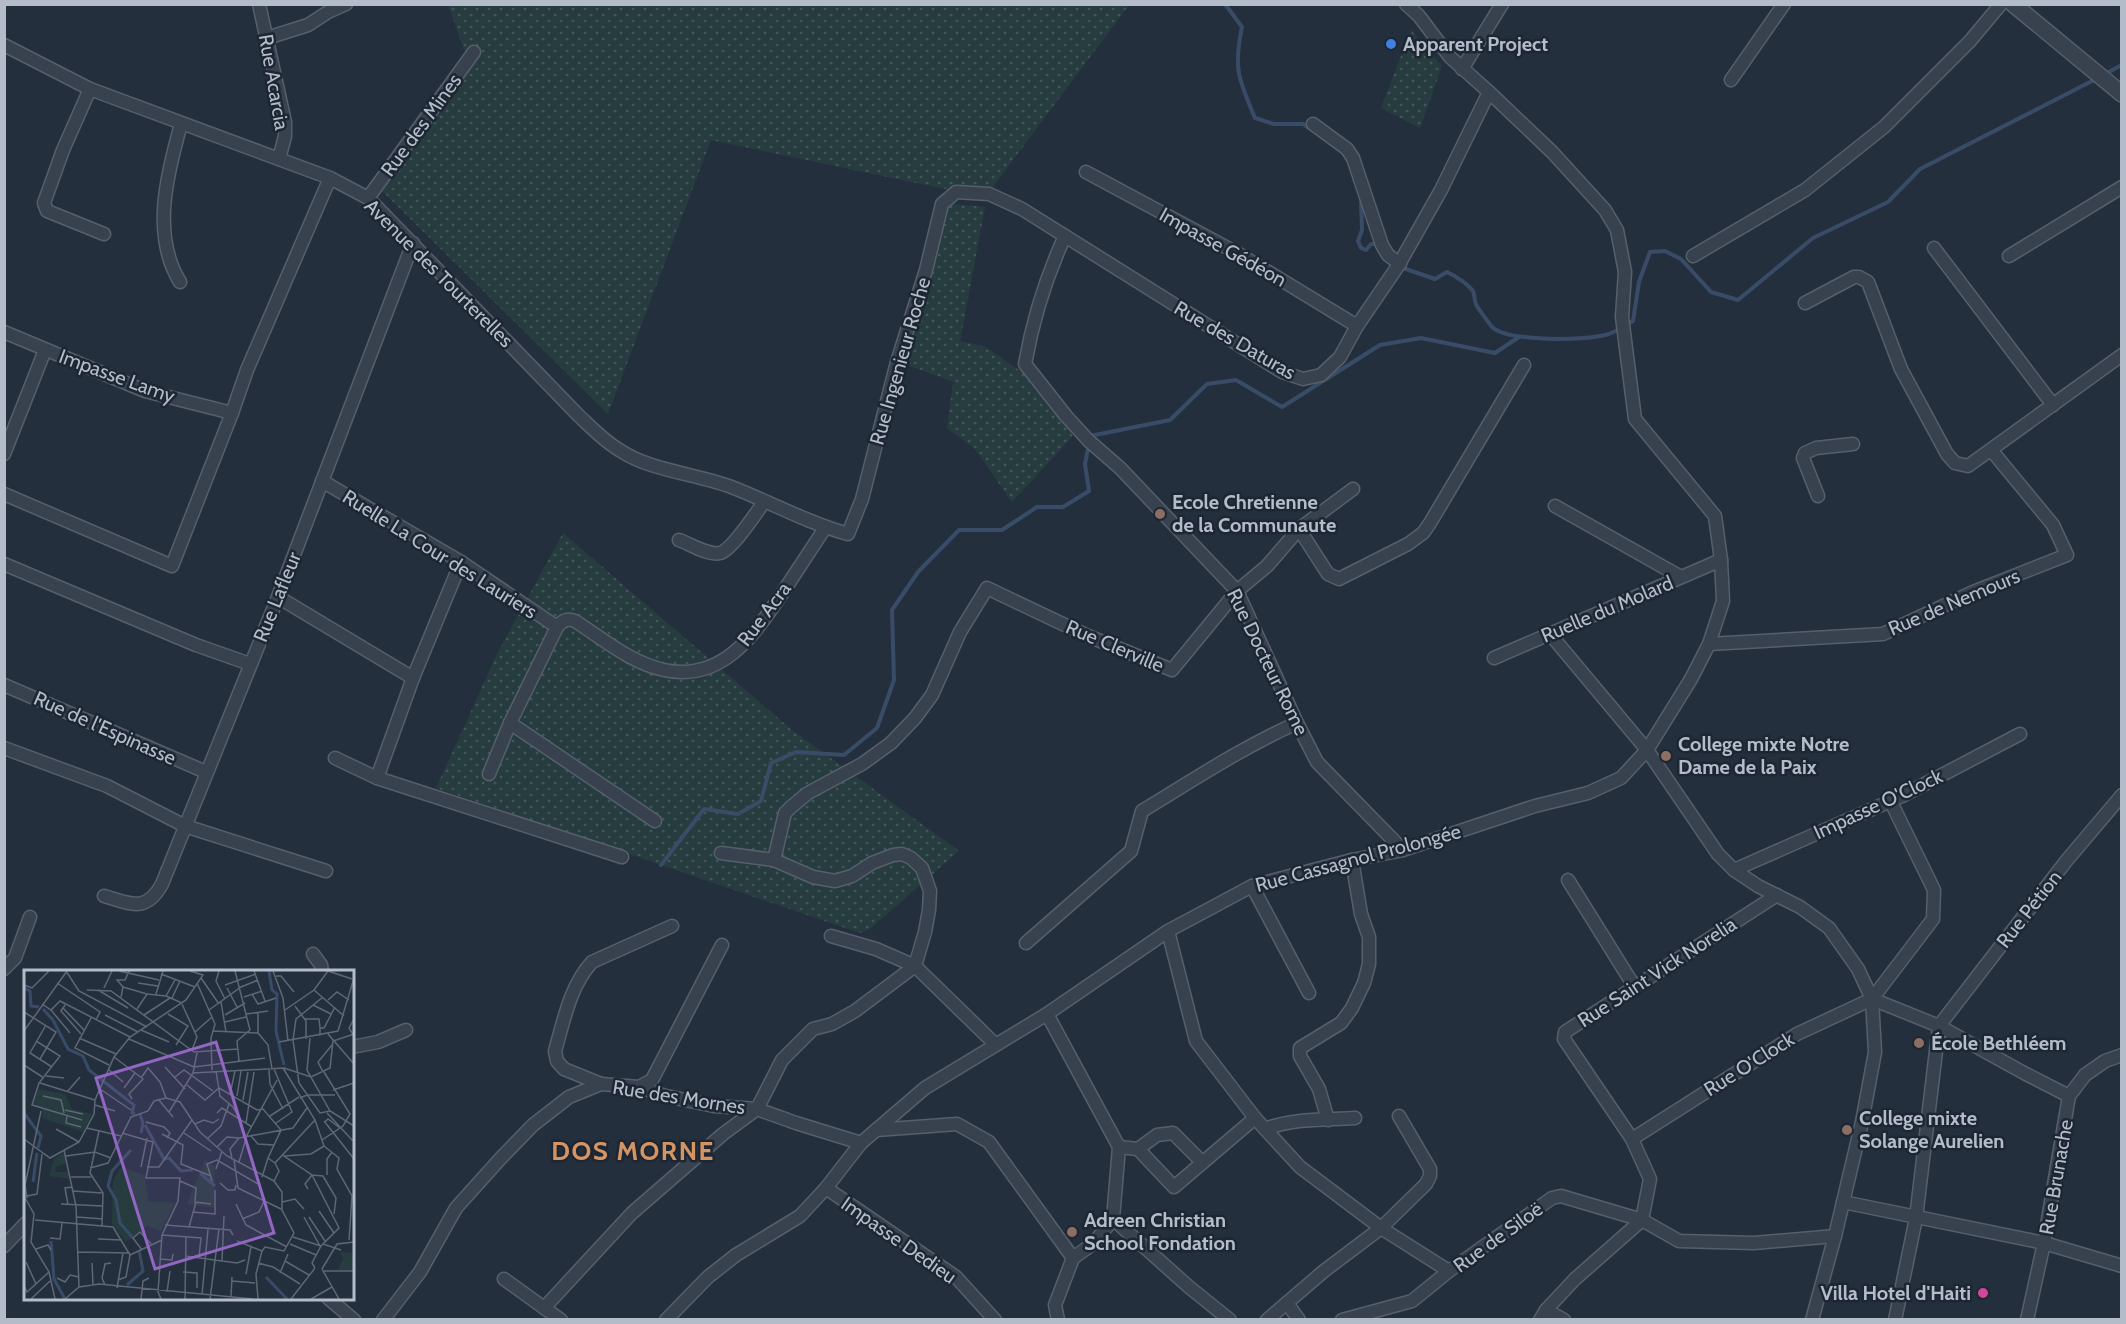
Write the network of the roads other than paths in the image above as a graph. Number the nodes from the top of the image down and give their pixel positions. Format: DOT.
graph roads {
  1 [pos="259,4"];
  2 [pos="346,4"];
  3 [pos="1406,4"];
  4 [pos="1502,4"];
  5 [pos="1784,4"];
  6 [pos="2001,4"];
  7 [pos="2013,4"];
  8 [pos="267,38"];
  9 [pos="4,45"];
  10 [pos="474,52"];
  11 [pos="1462,69"];
  12 [pos="1731,80"];
  13 [pos="90,89"];
  14 [pos="1489,92"];
  15 [pos="2121,93"];
  16 [pos="181,124"];
  17 [pos="1313,124"];
  18 [pos="279,159"];
  19 [pos="1086,172"];
  20 [pos="330,178"];
  21 [pos="2121,187"];
  22 [pos="956,192"];
  23 [pos="368,198"];
  24 [pos="104,234"];
  25 [pos="1065,236"];
  26 [pos="413,243"];
  27 [pos="1934,248"];
  28 [pos="1693,256"];
  29 [pos="2009,256"];
  30 [pos="1400,264"];
  31 [pos="180,282"];
  32 [pos="1805,303"];
  33 [pos="1357,326"];
  34 [pos="4,332"];
  35 [pos="45,350"];
  36 [pos="2121,356"];
  37 [pos="1524,365"];
  38 [pos="2053,405"];
  39 [pos="232,413"];
  40 [pos="1853,444"];
  41 [pos="1992,451"];
  42 [pos="4,454"];
  43 [pos="322,481"];
  44 [pos="1353,489"];
  45 [pos="4,494"];
  46 [pos="1818,496"];
  47 [pos="764,502"];
  48 [pos="1555,507"];
  49 [pos="825,528"];
  50 [pos="1299,529"];
  51 [pos="848,534"];
  52 [pos="679,540"];
  53 [pos="1721,560"];
  54 [pos="462,562"];
  55 [pos="4,564"];
  56 [pos="1681,577"];
  57 [pos="1237,591"];
  58 [pos="278,597"];
  59 [pos="557,627"];
  60 [pos="1550,634"];
  61 [pos="1709,644"];
  62 [pos="1494,658"];
  63 [pos="250,664"];
  64 [pos="413,678"];
  65 [pos="4,685"];
  66 [pos="510,723"];
  67 [pos="1297,723"];
  68 [pos="2020,734"];
  69 [pos="4,748"];
  70 [pos="1647,750"];
  71 [pos="335,758"];
  72 [pos="206,772"];
  73 [pos="489,774"];
  74 [pos="377,778"];
  75 [pos="2121,795"];
  76 [pos="1890,800"];
  77 [pos="655,821"];
  78 [pos="185,826"];
  79 [pos="1403,850"];
  80 [pos="721,853"];
  81 [pos="622,857"];
  82 [pos="774,860"];
  83 [pos="1352,860"];
  84 [pos="1734,870"];
  85 [pos="326,871"];
  86 [pos="1568,880"];
  87 [pos="1252,886"];
  88 [pos="1777,895"];
  89 [pos="104,896"];
  90 [pos="30,917"];
  91 [pos="672,926"];
  92 [pos="1168,931"];
  93 [pos="831,936"];
  94 [pos="1026,943"];
  95 [pos="722,945"];
  96 [pos="314,954"];
  97 [pos="915,966"];
  98 [pos="4,969"];
  99 [pos="322,970"];
  100 [pos="1634,986"];
  101 [pos="1309,993"];
  102 [pos="1872,999"];
  103 [pos="1047,1014"];
  104 [pos="1940,1026"];
  105 [pos="406,1030"];
  106 [pos="996,1045"];
  107 [pos="354,1047"];
  108 [pos="2120,1057"];
  109 [pos="600,1084"];
  110 [pos="639,1087"];
  111 [pos="2069,1096"];
  112 [pos="757,1109"];
  113 [pos="1399,1116"];
  114 [pos="1255,1118"];
  115 [pos="1355,1118"];
  116 [pos="1328,1120"];
  117 [pos="1265,1129"];
  118 [pos="876,1130"];
  119 [pos="1632,1139"];
  120 [pos="861,1143"];
  121 [pos="1119,1147"];
  122 [pos="1138,1149"];
  123 [pos="1203,1162"];
  124 [pos="826,1188"];
  125 [pos="1843,1202"];
  126 [pos="1917,1218"];
  127 [pos="1113,1219"];
  128 [pos="1642,1220"];
  129 [pos="24,1225"];
  130 [pos="1381,1228"];
  131 [pos="1835,1236"];
  132 [pos="2044,1243"];
  133 [pos="4,1246"];
  134 [pos="1073,1258"];
  135 [pos="2121,1266"];
  136 [pos="1449,1271"];
  137 [pos="504,1280"];
  138 [pos="329,1300"];
  139 [pos="1287,1303"];
  140 [pos="544,1308"];
  141 [pos="1543,1315"];
  142 [pos="354,1320"];
  143 [pos="383,1320"];
  144 [pos="561,1320"];
  145 [pos="666,1320"];
  146 [pos="996,1320"];
  147 [pos="1058,1320"];
  148 [pos="1230,1320"];
  149 [pos="1267,1320"];
  150 [pos="1299,1320"];
  151 [pos="1342,1320"];
  152 [pos="1564,1320"];
  153 [pos="1812,1320"];
  154 [pos="1895,1320"];
  155 [pos="2027,1320"];
  1 -- 8 [label="street, Rue Acarcia"];
  2 -- 8 [label="street"];
  3 -- 11 [label="street"];
  4 -- 11 [label="street"];
  5 -- 12 [label="street"];
  6 -- 28 [label="street"];
  7 -- 15 [label="street"];
  8 -- 18 [label="street, Rue Acarcia"];
  9 -- 13 [label="street, Avenue des Tourterelles"];
  10 -- 23 [label="street, Rue des Mines"];
  11 -- 14 [label="street"];
  13 -- 16 [label="street, Avenue des Tourterelles"];
  13 -- 24 [label="street"];
  14 -- 30 [label="street, Rue des Daturas"];
  14 -- 53 [label="street, Rue Cassagnol Prolongée"];
  16 -- 18 [label="street, Avenue des Tourterelles"];
  16 -- 31 [label="street"];
  17 -- 30 [label="street"];
  18 -- 20 [label="street, Avenue des Tourterelles"];
  19 -- 33 [label="street, Impasse Gédéon"];
  20 -- 23 [label="street, Avenue des Tourterelles"];
  20 -- 39 [label="street"];
  21 -- 29 [label="street"];
  22 -- 25 [label="street, Rue des Daturas"];
  22 -- 51 [label="street, Rue Ingenieur Roche"];
  23 -- 26 [label="street, Avenue des Tourterelles"];
  25 -- 33 [label="street, Rue des Daturas"];
  25 -- 57 [label="street, Rue Docteur Rome"];
  26 -- 43 [label="street, Rue Lafleur"];
  26 -- 47 [label="street, Avenue des Tourterelles"];
  27 -- 38 [label="street"];
  30 -- 33 [label="street, Rue des Daturas"];
  32 -- 41 [label="street"];
  34 -- 35 [label="street, Impasse Lamy"];
  35 -- 39 [label="street, Impasse Lamy"];
  35 -- 42 [label="street"];
  36 -- 38 [label="street"];
  37 -- 50 [label="street"];
  38 -- 41 [label="street"];
  39 -- 45 [label="street"];
  40 -- 46 [label="street"];
  41 -- 61 [label="street, Rue de Nemours"];
  43 -- 54 [label="street, Ruelle La Cour des Lauriers"];
  43 -- 58 [label="street, Rue Lafleur"];
  44 -- 50 [label="street, Rue Clerville"];
  47 -- 49 [label="street, Avenue des Tourterelles"];
  47 -- 52 [label="street"];
  48 -- 56 [label="street"];
  49 -- 51 [label="street, Avenue des Tourterelles"];
  49 -- 59 [label="street, Rue Acra"];
  50 -- 57 [label="street, Rue Clerville"];
  53 -- 56 [label="street, Ruelle du Molard"];
  53 -- 61 [label="street, Rue Cassagnol Prolongée"];
  54 -- 59 [label="street, Ruelle La Cour des Lauriers"];
  54 -- 64 [label="street"];
  55 -- 63 [label="street"];
  56 -- 60 [label="street, Ruelle du Molard"];
  57 -- 67 [label="street, Rue Docteur Rome"];
  57 -- 82 [label="street, Rue Clerville"];
  58 -- 63 [label="street, Rue Lafleur"];
  58 -- 64 [label="street"];
  59 -- 66 [label="street"];
  60 -- 62 [label="street, Ruelle du Molard"];
  60 -- 70 [label="street"];
  61 -- 70 [label="street, Rue Cassagnol Prolongée"];
  63 -- 72 [label="street, Rue Lafleur"];
  64 -- 74 [label="street"];
  65 -- 72 [label="street, Rue de l'Espinasse"];
  66 -- 73 [label="street"];
  66 -- 77 [label="street"];
  67 -- 79 [label="street, Rue Docteur Rome"];
  67 -- 94 [label="street"];
  68 -- 76 [label="street, Impasse O'Clock"];
  69 -- 78 [label="street"];
  70 -- 79 [label="street, Rue Cassagnol Prolongée"];
  70 -- 84 [label="street"];
  71 -- 74 [label="street"];
  72 -- 78 [label="street, Rue Lafleur"];
  74 -- 81 [label="street"];
  75 -- 104 [label="street, Rue Pétion"];
  76 -- 84 [label="street, Impasse O'Clock"];
  76 -- 102 [label="street"];
  78 -- 85 [label="street"];
  78 -- 89 [label="street, Rue Lafleur"];
  79 -- 83 [label="street, Rue Cassagnol Prolongée"];
  80 -- 82 [label="street"];
  82 -- 97 [label="street"];
  83 -- 87 [label="street, Rue Cassagnol Prolongée"];
  83 -- 116 [label="street"];
  84 -- 88 [label="street"];
  86 -- 100 [label="street"];
  87 -- 92 [label="street, Rue Cassagnol Prolongée"];
  87 -- 101 [label="street"];
  88 -- 100 [label="street, Rue Saint Vick Norelia"];
  88 -- 102 [label="street"];
  90 -- 98 [label="street"];
  91 -- 109 [label="street"];
  92 -- 103 [label="street, Rue Cassagnol Prolongée"];
  92 -- 114 [label="street"];
  93 -- 97 [label="street"];
  95 -- 110 [label="street"];
  96 -- 99 [label="street"];
  97 -- 106 [label="street"];
  97 -- 112 [label="street"];
  100 -- 119 [label="street, Rue Saint Vick Norelia"];
  102 -- 104 [label="street"];
  102 -- 119 [label="street, Rue O'Clock"];
  102 -- 125 [label="street"];
  103 -- 106 [label="street, Rue Cassagnol Prolongée"];
  103 -- 121 [label="street"];
  104 -- 111 [label="street"];
  104 -- 126 [label="street"];
  105 -- 107 [label="street"];
  106 -- 118 [label="street, Rue Cassagnol Prolongée"];
  108 -- 111 [label="street, Rue Brunache"];
  109 -- 110 [label="street, Rue des Mornes"];
  109 -- 143 [label="street, Rue des Mornes"];
  110 -- 112 [label="street, Rue des Mornes"];
  111 -- 132 [label="street, Rue Brunache"];
  112 -- 120 [label="street, Rue des Mornes"];
  112 -- 140 [label="street"];
  113 -- 130 [label="street"];
  114 -- 117 [label="street"];
  114 -- 123 [label="street"];
  115 -- 116 [label="street"];
  116 -- 117 [label="street"];
  117 -- 130 [label="street"];
  118 -- 120 [label="street, Rue Cassagnol Prolongée"];
  118 -- 134 [label="street"];
  119 -- 128 [label="street, Rue Saint Vick Norelia"];
  120 -- 124 [label="street, Rue Cassagnol Prolongée"];
  121 -- 122 [label="street"];
  121 -- 127 [label="street"];
  122 -- 123 [label="street"];
  122 -- 123 [label="street"];
  124 -- 145 [label="street, Rue Cassagnol Prolongée"];
  124 -- 146 [label="street, Impasse Dedieu"];
  125 -- 126 [label="street"];
  125 -- 131 [label="street"];
  126 -- 132 [label="street"];
  126 -- 154 [label="street"];
  127 -- 134 [label="street"];
  127 -- 148 [label="street"];
  128 -- 131 [label="street, Rue de Siloë"];
  128 -- 136 [label="street, Rue de Siloë"];
  128 -- 141 [label="street"];
  129 -- 133 [label="street"];
  130 -- 136 [label="street"];
  130 -- 139 [label="street"];
  131 -- 153 [label="street"];
  132 -- 135 [label="street"];
  132 -- 155 [label="street, Rue Brunache"];
  134 -- 147 [label="street"];
  136 -- 151 [label="street, Rue de Siloë"];
  137 -- 140 [label="street"];
  138 -- 142 [label="street"];
  139 -- 149 [label="street"];
  139 -- 150 [label="street"];
  140 -- 144 [label="street"];
  141 -- 152 [label="street"];
}
